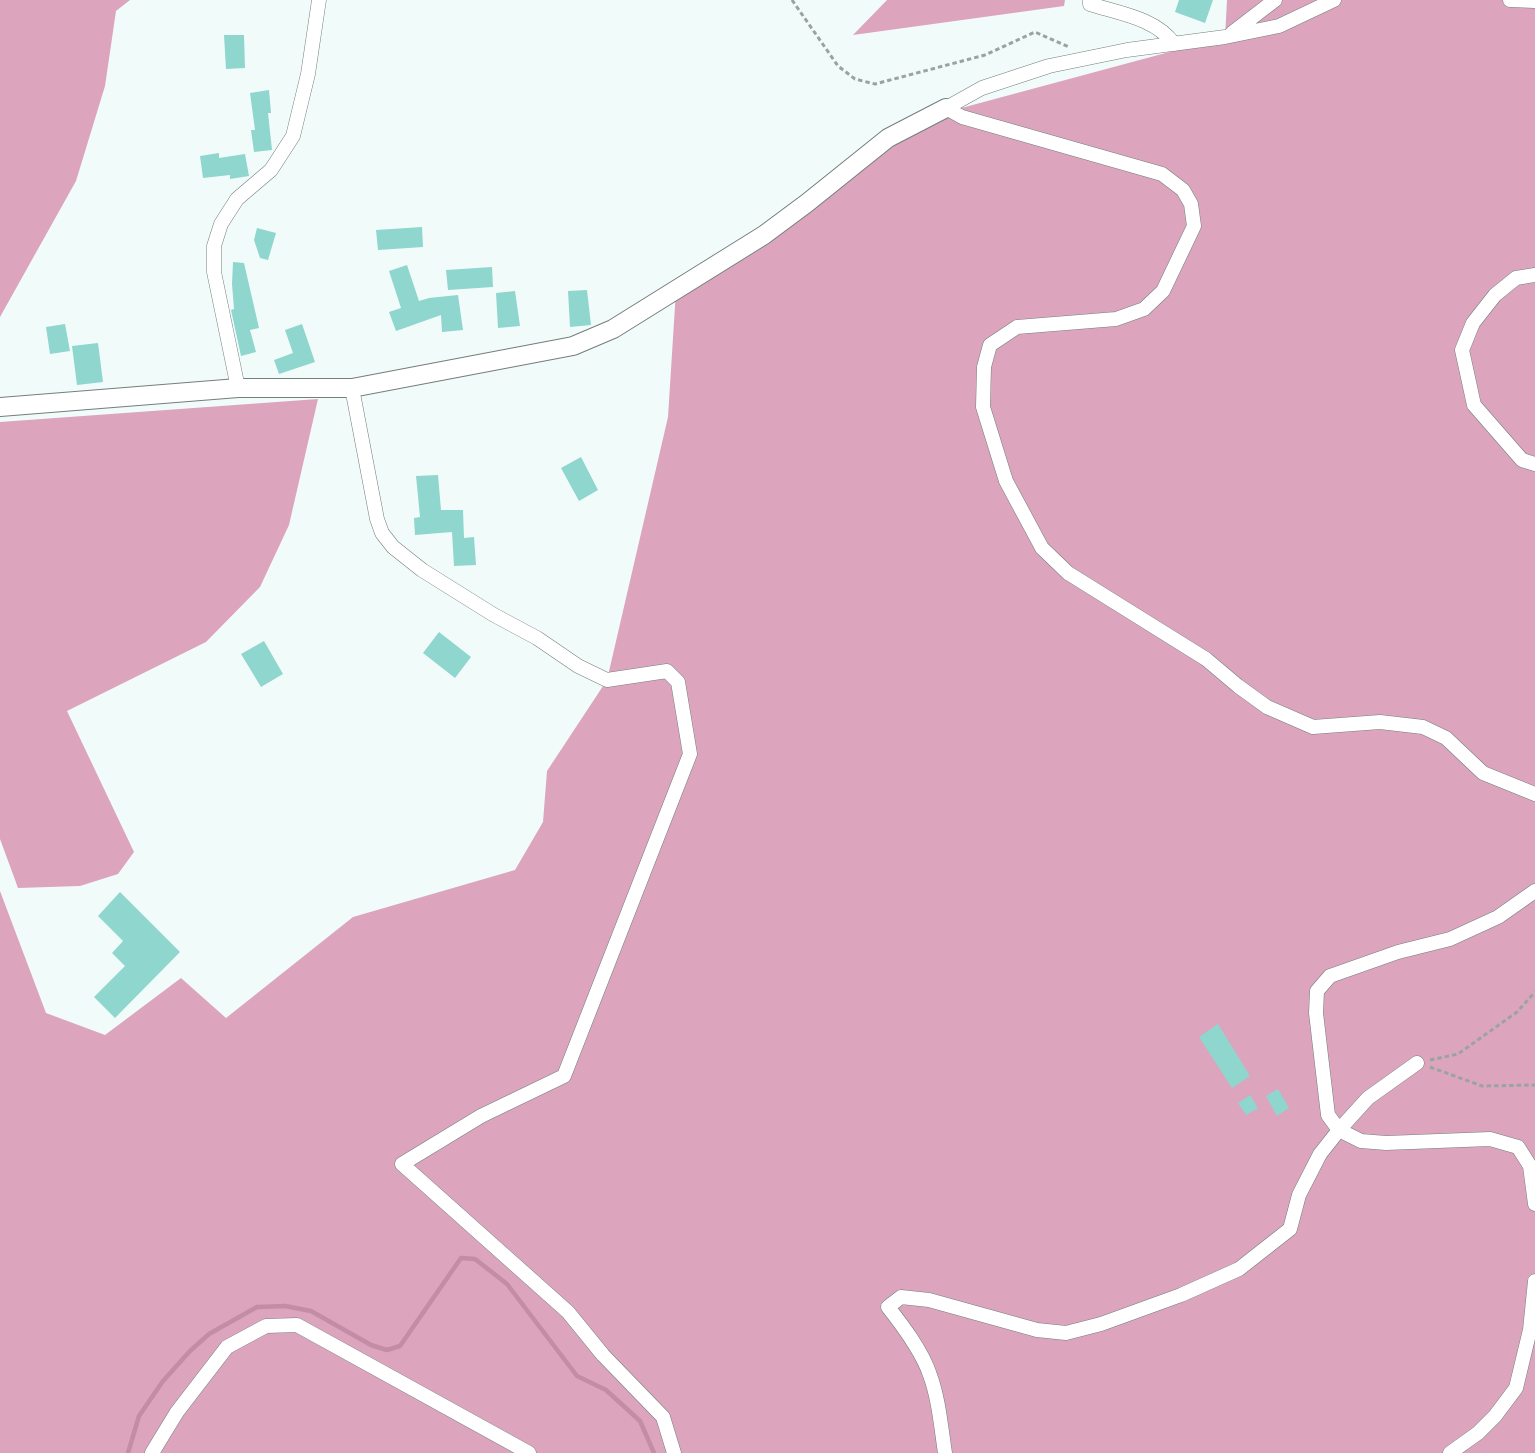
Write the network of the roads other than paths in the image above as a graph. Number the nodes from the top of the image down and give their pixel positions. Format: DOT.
graph roads {
  1 [pos="319,0"];
  2 [pos="1090,0"];
  3 [pos="1275,0"];
  4 [pos="1334,0"];
  5 [pos="1510,0"];
  6 [pos="1535,1"];
  7 [pos="1225,38"];
  8 [pos="1174,44"];
  9 [pos="946,108"];
  10 [pos="1535,275"];
  11 [pos="238,388"];
  12 [pos="352,388"];
  13 [pos="0,407"];
  14 [pos="1535,464"];
  15 [pos="1535,794"];
  16 [pos="1535,891"];
  17 [pos="1417,1063"];
  18 [pos="1339,1130"];
  19 [pos="1535,1204"];
  20 [pos="1535,1281"];
  21 [pos="152,1453"];
  22 [pos="529,1453"];
  23 [pos="675,1453"];
  24 [pos="945,1453"];
  25 [pos="1450,1453"];
  1 -- 11 [label="street"];
  2 -- 8 [label="street"];
  3 -- 7 [label="street"];
  4 -- 7 [label="street"];
  5 -- 6 [label="street"];
  7 -- 8 [label="street"];
  8 -- 9 [label="street"];
  9 -- 12 [label="street"];
  9 -- 15 [label="street"];
  10 -- 14 [label="street"];
  11 -- 12 [label="street"];
  11 -- 13 [label="street"];
  12 -- 23 [label="street"];
  16 -- 18 [label="street"];
  17 -- 18 [label="street"];
  18 -- 19 [label="street"];
  18 -- 24 [label="street"];
  20 -- 25 [label="street"];
  21 -- 22 [label="street"];
}
